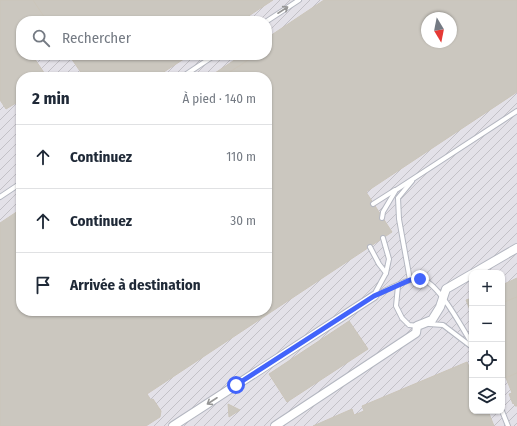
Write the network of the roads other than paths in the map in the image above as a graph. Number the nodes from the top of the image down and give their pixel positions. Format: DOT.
graph roads {
  1 [pos="299,0"];
  2 [pos="272,18"];
  3 [pos="208,60"];
  4 [pos="190,72"];
  5 [pos="517,111"];
  6 [pos="415,177"];
  7 [pos="16,186"];
  8 [pos="396,190"];
  9 [pos="0,197"];
  10 [pos="373,204"];
  11 [pos="382,218"];
  12 [pos="383,238"];
  13 [pos="370,247"];
  14 [pos="517,248"];
  15 [pos="480,270"];
  16 [pos="386,273"];
  17 [pos="469,276"];
  18 [pos="410,280"];
  19 [pos="398,286"];
  20 [pos="374,296"];
  21 [pos="443,298"];
  22 [pos="417,326"];
  23 [pos="471,342"];
  24 [pos="469,345"];
  25 [pos="503,414"];
  26 [pos="173,426"];
  27 [pos="275,426"];
  28 [pos="508,426"];
  2 -- 1 [label="lane, one-way"];
  3 -- 4 [label="lane"];
  5 -- 6 [label="lane"];
  6 -- 8 [label="lane"];
  6 -- 18 [label="lane"];
  7 -- 9 [label="lane"];
  8 -- 10 [label="lane"];
  8 -- 11 [label="lane"];
  12 -- 16 [label="lane"];
  13 -- 16 [label="lane"];
  14 -- 15 [label="street"];
  16 -- 20 [label="lane"];
  17 -- 21 [label="street"];
  18 -- 19 [label="lane"];
  18 -- 21 [label="lane"];
  19 -- 20 [label="lane"];
  19 -- 22 [label="lane"];
  20 -- 26 [label="street, one-way"];
  21 -- 22 [label="street"];
  21 -- 23 [label="lane"];
  22 -- 24 [label="lane"];
  22 -- 27 [label="street"];
  25 -- 28 [label="lane"];
}
